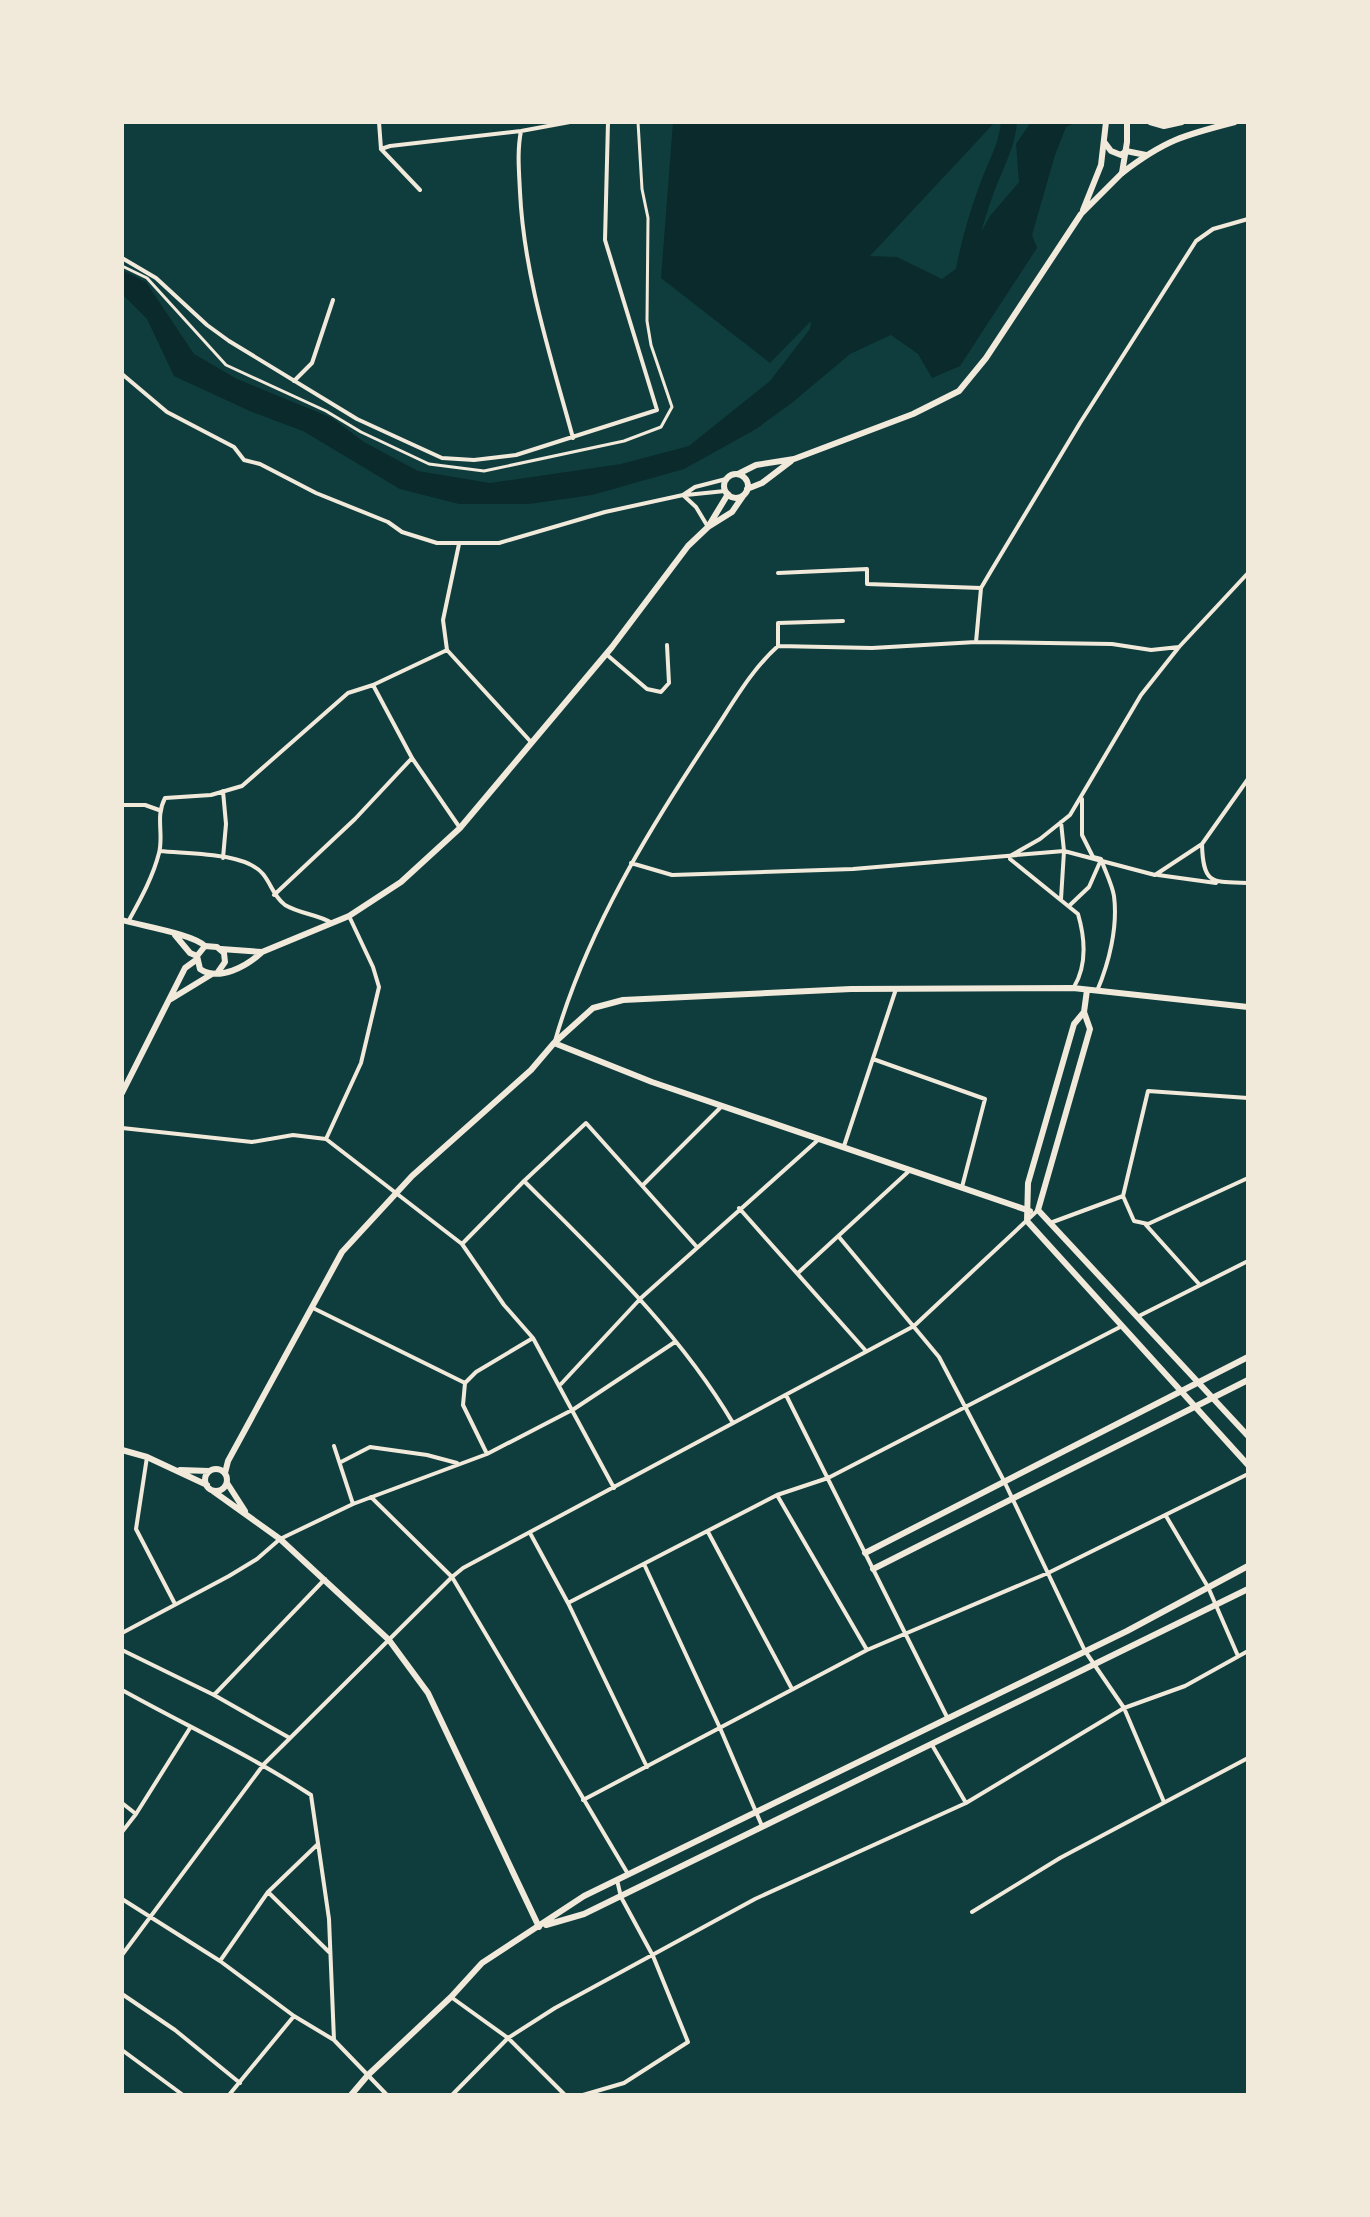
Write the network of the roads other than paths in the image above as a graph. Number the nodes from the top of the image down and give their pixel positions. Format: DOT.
graph roads {
  1 [pos="379,122"];
  2 [pos="570,122"];
  3 [pos="608,122"];
  4 [pos="638,122"];
  5 [pos="1112,122"];
  6 [pos="1127,122"];
  7 [pos="1150,122"];
  8 [pos="1182,122"];
  9 [pos="1235,122"];
  10 [pos="1106,126"];
  11 [pos="521,131"];
  12 [pos="1105,143"];
  13 [pos="381,149"];
  14 [pos="1126,151"];
  15 [pos="1146,155"];
  16 [pos="1122,173"];
  17 [pos="420,190"];
  18 [pos="1081,214"];
  19 [pos="1248,219"];
  20 [pos="122,258"];
  21 [pos="122,266"];
  22 [pos="333,300"];
  23 [pos="122,374"];
  24 [pos="294,381"];
  25 [pos="573,438"];
  26 [pos="794,459"];
  27 [pos="738,474"];
  28 [pos="726,479"];
  29 [pos="727,492"];
  30 [pos="745,492"];
  31 [pos="683,495"];
  32 [pos="708,527"];
  33 [pos="459,544"];
  34 [pos="778,573"];
  35 [pos="1248,573"];
  36 [pos="981,588"];
  37 [pos="843,621"];
  38 [pos="976,642"];
  39 [pos="667,645"];
  40 [pos="778,646"];
  41 [pos="1179,647"];
  42 [pos="447,650"];
  43 [pos="606,654"];
  44 [pos="373,685"];
  45 [pos="531,742"];
  46 [pos="412,758"];
  47 [pos="1248,779"];
  48 [pos="223,791"];
  49 [pos="1082,797"];
  50 [pos="122,805"];
  51 [pos="159,810"];
  52 [pos="1061,822"];
  53 [pos="460,828"];
  54 [pos="1202,844"];
  55 [pos="160,851"];
  56 [pos="1064,851"];
  57 [pos="1008,857"];
  58 [pos="223,858"];
  59 [pos="1101,859"];
  60 [pos="631,863"];
  61 [pos="1155,875"];
  62 [pos="1218,883"];
  63 [pos="1248,883"];
  64 [pos="274,895"];
  65 [pos="1061,900"];
  66 [pos="1070,905"];
  67 [pos="349,916"];
  68 [pos="125,921"];
  69 [pos="332,923"];
  70 [pos="175,935"];
  71 [pos="205,946"];
  72 [pos="221,949"];
  73 [pos="262,952"];
  74 [pos="196,958"];
  75 [pos="215,973"];
  76 [pos="1073,988"];
  77 [pos="896,989"];
  78 [pos="1087,990"];
  79 [pos="1097,991"];
  80 [pos="167,1001"];
  81 [pos="1248,1007"];
  82 [pos="1084,1012"];
  83 [pos="554,1043"];
  84 [pos="873,1059"];
  85 [pos="122,1093"];
  86 [pos="1248,1098"];
  87 [pos="723,1105"];
  88 [pos="122,1128"];
  89 [pos="820,1138"];
  90 [pos="326,1139"];
  91 [pos="844,1146"];
  92 [pos="909,1171"];
  93 [pos="1248,1178"];
  94 [pos="524,1181"];
  95 [pos="643,1185"];
  96 [pos="962,1189"];
  97 [pos="395,1195"];
  98 [pos="1123,1196"];
  99 [pos="739,1208"];
  100 [pos="1038,1210"];
  101 [pos="1027,1212"];
  102 [pos="1027,1221"];
  103 [pos="1145,1223"];
  104 [pos="1049,1224"];
  105 [pos="839,1237"];
  106 [pos="462,1244"];
  107 [pos="696,1246"];
  108 [pos="1248,1261"];
  109 [pos="798,1273"];
  110 [pos="1200,1284"];
  111 [pos="641,1298"];
  112 [pos="312,1307"];
  113 [pos="1137,1317"];
  114 [pos="914,1326"];
  115 [pos="1122,1326"];
  116 [pos="533,1338"];
  117 [pos="675,1342"];
  118 [pos="866,1351"];
  119 [pos="1248,1357"];
  120 [pos="1248,1380"];
  121 [pos="1198,1381"];
  122 [pos="465,1383"];
  123 [pos="560,1385"];
  124 [pos="1181,1390"];
  125 [pos="786,1395"];
  126 [pos="1213,1397"];
  127 [pos="1195,1406"];
  128 [pos="965,1407"];
  129 [pos="574,1409"];
  130 [pos="733,1423"];
  131 [pos="1248,1436"];
  132 [pos="334,1446"];
  133 [pos="122,1450"];
  134 [pos="487,1454"];
  135 [pos="147,1457"];
  136 [pos="341,1462"];
  137 [pos="458,1463"];
  138 [pos="1248,1465"];
  139 [pos="176,1470"];
  140 [pos="210,1471"];
  141 [pos="225,1473"];
  142 [pos="1248,1474"];
  143 [pos="828,1478"];
  144 [pos="1004,1481"];
  145 [pos="227,1483"];
  146 [pos="210,1488"];
  147 [pos="614,1488"];
  148 [pos="777,1495"];
  149 [pos="371,1497"];
  150 [pos="1013,1500"];
  151 [pos="353,1504"];
  152 [pos="247,1514"];
  153 [pos="1165,1515"];
  154 [pos="708,1532"];
  155 [pos="530,1533"];
  156 [pos="280,1539"];
  157 [pos="865,1553"];
  158 [pos="643,1563"];
  159 [pos="1248,1566"];
  160 [pos="873,1569"];
  161 [pos="1048,1573"];
  162 [pos="452,1577"];
  163 [pos="325,1579"];
  164 [pos="1208,1587"];
  165 [pos="1248,1589"];
  166 [pos="568,1603"];
  167 [pos="175,1604"];
  168 [pos="1215,1605"];
  169 [pos="122,1633"];
  170 [pos="907,1633"];
  171 [pos="389,1640"];
  172 [pos="122,1650"];
  173 [pos="867,1650"];
  174 [pos="1085,1651"];
  175 [pos="1248,1651"];
  176 [pos="1238,1656"];
  177 [pos="1094,1664"];
  178 [pos="792,1689"];
  179 [pos="122,1690"];
  180 [pos="214,1695"];
  181 [pos="1124,1708"];
  182 [pos="948,1719"];
  183 [pos="190,1728"];
  184 [pos="720,1728"];
  185 [pos="288,1737"];
  186 [pos="932,1745"];
  187 [pos="1248,1758"];
  188 [pos="264,1764"];
  189 [pos="647,1767"];
  190 [pos="583,1800"];
  191 [pos="1164,1802"];
  192 [pos="122,1803"];
  193 [pos="966,1803"];
  194 [pos="755,1813"];
  195 [pos="136,1814"];
  196 [pos="763,1828"];
  197 [pos="122,1832"];
  198 [pos="318,1844"];
  199 [pos="628,1874"];
  200 [pos="617,1880"];
  201 [pos="268,1892"];
  202 [pos="621,1897"];
  203 [pos="122,1899"];
  204 [pos="972,1912"];
  205 [pos="150,1917"];
  206 [pos="539,1927"];
  207 [pos="329,1952"];
  208 [pos="122,1955"];
  209 [pos="653,1956"];
  210 [pos="220,1961"];
  211 [pos="122,1994"];
  212 [pos="451,1997"];
  213 [pos="294,2016"];
  214 [pos="508,2038"];
  215 [pos="334,2040"];
  216 [pos="122,2050"];
  217 [pos="368,2075"];
  218 [pos="240,2083"];
  219 [pos="183,2095"];
  220 [pos="229,2095"];
  221 [pos="351,2095"];
  222 [pos="387,2095"];
  223 [pos="452,2095"];
  224 [pos="565,2095"];
  225 [pos="583,2095"];
  1 -- 13 [label="street"];
  2 -- 11 [label="street"];
  3 -- 25 [label="street"];
  4 -- 21 [label="street"];
  5 -- 10 [label="street"];
  6 -- 14 [label="street"];
  7 -- 8 [label="street"];
  9 -- 15 [label="street"];
  10 -- 12 [label="street"];
  11 -- 13 [label="street"];
  11 -- 25 [label="street"];
  12 -- 14 [label="street"];
  12 -- 18 [label="street"];
  13 -- 17 [label="street"];
  14 -- 15 [label="street"];
  14 -- 16 [label="street"];
  15 -- 16 [label="street"];
  16 -- 18 [label="street"];
  18 -- 26 [label="street"];
  19 -- 36 [label="street"];
  20 -- 24 [label="street"];
  22 -- 24 [label="street"];
  23 -- 33 [label="street"];
  24 -- 25 [label="street"];
  26 -- 27 [label="street"];
  26 -- 30 [label="street"];
  27 -- 28 [label="street"];
  27 -- 30 [label="street"];
  28 -- 29 [label="street"];
  28 -- 31 [label="street"];
  29 -- 30 [label="street"];
  29 -- 31 [label="street"];
  29 -- 32 [label="street"];
  30 -- 32 [label="street"];
  31 -- 32 [label="street"];
  31 -- 33 [label="street"];
  32 -- 43 [label="street"];
  33 -- 42 [label="street"];
  34 -- 36 [label="street"];
  35 -- 41 [label="street"];
  36 -- 38 [label="street"];
  37 -- 40 [label="street"];
  38 -- 40 [label="street"];
  38 -- 41 [label="street"];
  39 -- 43 [label="street"];
  40 -- 60 [label="street"];
  41 -- 49 [label="street"];
  42 -- 44 [label="street"];
  42 -- 45 [label="street"];
  43 -- 45 [label="street"];
  44 -- 46 [label="street"];
  44 -- 48 [label="street"];
  45 -- 53 [label="street"];
  46 -- 53 [label="street"];
  46 -- 64 [label="street"];
  47 -- 54 [label="street"];
  48 -- 51 [label="street"];
  48 -- 58 [label="street"];
  49 -- 52 [label="street"];
  49 -- 59 [label="street"];
  50 -- 51 [label="street"];
  51 -- 55 [label="street"];
  52 -- 56 [label="street"];
  52 -- 57 [label="street"];
  53 -- 67 [label="street"];
  54 -- 61 [label="street"];
  54 -- 62 [label="street"];
  55 -- 58 [label="street"];
  55 -- 68 [label="street"];
  56 -- 57 [label="street"];
  56 -- 59 [label="street"];
  56 -- 65 [label="street"];
  57 -- 60 [label="street"];
  57 -- 65 [label="street"];
  58 -- 64 [label="street"];
  59 -- 61 [label="street"];
  59 -- 66 [label="street"];
  59 -- 79 [label="street"];
  60 -- 83 [label="street"];
  61 -- 62 [label="street"];
  62 -- 63 [label="street"];
  64 -- 69 [label="street"];
  65 -- 66 [label="street"];
  66 -- 76 [label="street"];
  67 -- 69 [label="street"];
  67 -- 90 [label="street"];
  68 -- 70 [label="street"];
  69 -- 73 [label="street"];
  70 -- 71 [label="street"];
  70 -- 74 [label="street"];
  71 -- 72 [label="street"];
  71 -- 74 [label="street"];
  72 -- 73 [label="street"];
  72 -- 75 [label="street"];
  73 -- 75 [label="street"];
  74 -- 75 [label="street"];
  74 -- 80 [label="street"];
  75 -- 80 [label="street"];
  76 -- 77 [label="street"];
  76 -- 78 [label="street"];
  77 -- 83 [label="street"];
  77 -- 84 [label="street"];
  78 -- 79 [label="street"];
  78 -- 82 [label="street"];
  79 -- 81 [label="street"];
  80 -- 85 [label="street"];
  82 -- 100 [label="street"];
  82 -- 101 [label="street"];
  83 -- 87 [label="street"];
  83 -- 97 [label="street"];
  84 -- 91 [label="street"];
  84 -- 96 [label="street"];
  86 -- 98 [label="street"];
  87 -- 89 [label="street"];
  87 -- 95 [label="street"];
  88 -- 90 [label="street"];
  89 -- 91 [label="street"];
  89 -- 99 [label="street"];
  90 -- 97 [label="street"];
  91 -- 92 [label="street"];
  92 -- 96 [label="street"];
  92 -- 105 [label="street"];
  93 -- 103 [label="street"];
  94 -- 95 [label="street"];
  94 -- 106 [label="street"];
  94 -- 111 [label="street"];
  95 -- 107 [label="street"];
  96 -- 101 [label="street"];
  97 -- 106 [label="street"];
  97 -- 112 [label="street"];
  98 -- 103 [label="street"];
  98 -- 104 [label="street"];
  99 -- 107 [label="street"];
  99 -- 109 [label="street"];
  100 -- 101 [label="street"];
  100 -- 102 [label="street"];
  100 -- 104 [label="street"];
  101 -- 102 [label="street"];
  102 -- 114 [label="street"];
  102 -- 115 [label="street"];
  103 -- 110 [label="street"];
  104 -- 113 [label="street"];
  105 -- 109 [label="street"];
  105 -- 114 [label="street"];
  106 -- 116 [label="street"];
  107 -- 111 [label="street"];
  108 -- 110 [label="street"];
  109 -- 118 [label="street"];
  110 -- 113 [label="street"];
  111 -- 117 [label="street"];
  111 -- 123 [label="street"];
  112 -- 122 [label="street"];
  112 -- 141 [label="street"];
  113 -- 121 [label="street"];
  114 -- 118 [label="street"];
  114 -- 128 [label="street"];
  115 -- 124 [label="street"];
  115 -- 128 [label="street"];
  116 -- 122 [label="street"];
  116 -- 123 [label="street"];
  117 -- 129 [label="street"];
  117 -- 130 [label="street"];
  118 -- 125 [label="street"];
  119 -- 121 [label="street"];
  120 -- 126 [label="street"];
  121 -- 124 [label="street"];
  121 -- 126 [label="street"];
  122 -- 134 [label="street"];
  123 -- 129 [label="street"];
  124 -- 127 [label="street"];
  124 -- 144 [label="street"];
  125 -- 130 [label="street"];
  125 -- 143 [label="street"];
  126 -- 127 [label="street"];
  126 -- 131 [label="street"];
  127 -- 138 [label="street"];
  127 -- 150 [label="street"];
  128 -- 143 [label="street"];
  128 -- 144 [label="street"];
  129 -- 134 [label="street"];
  129 -- 147 [label="street"];
  130 -- 147 [label="street"];
  132 -- 136 [label="street"];
  133 -- 135 [label="street"];
  134 -- 137 [label="street"];
  135 -- 139 [label="street"];
  135 -- 167 [label="street"];
  136 -- 137 [label="street"];
  136 -- 151 [label="street"];
  137 -- 149 [label="street"];
  139 -- 140 [label="street"];
  139 -- 146 [label="street"];
  140 -- 141 [label="street"];
  140 -- 146 [label="street"];
  141 -- 145 [label="street"];
  142 -- 153 [label="street"];
  143 -- 148 [label="street"];
  143 -- 157 [label="street"];
  144 -- 150 [label="street"];
  144 -- 157 [label="street"];
  145 -- 146 [label="street"];
  145 -- 152 [label="street"];
  146 -- 152 [label="street"];
  147 -- 155 [label="street"];
  148 -- 154 [label="street"];
  148 -- 173 [label="street"];
  149 -- 151 [label="street"];
  149 -- 162 [label="street"];
  150 -- 160 [label="street"];
  150 -- 161 [label="street"];
  151 -- 156 [label="street"];
  152 -- 156 [label="street"];
  153 -- 161 [label="street"];
  153 -- 164 [label="street"];
  154 -- 158 [label="street"];
  154 -- 178 [label="street"];
  155 -- 162 [label="street"];
  155 -- 166 [label="street"];
  156 -- 163 [label="street"];
  156 -- 167 [label="street"];
  157 -- 160 [label="street"];
  158 -- 166 [label="street"];
  158 -- 184 [label="street"];
  159 -- 164 [label="street"];
  160 -- 170 [label="street"];
  161 -- 170 [label="street"];
  161 -- 174 [label="street"];
  162 -- 171 [label="street"];
  162 -- 190 [label="street"];
  163 -- 171 [label="street"];
  163 -- 180 [label="street"];
  164 -- 168 [label="street"];
  164 -- 174 [label="street"];
  165 -- 168 [label="street"];
  166 -- 189 [label="street"];
  167 -- 169 [label="street"];
  168 -- 176 [label="street"];
  168 -- 177 [label="street"];
  170 -- 173 [label="street"];
  170 -- 182 [label="street"];
  171 -- 185 [label="street"];
  171 -- 206 [label="street"];
  172 -- 180 [label="street"];
  173 -- 178 [label="street"];
  174 -- 177 [label="street"];
  174 -- 182 [label="street"];
  175 -- 176 [label="street"];
  176 -- 181 [label="street"];
  177 -- 181 [label="street"];
  177 -- 186 [label="street"];
  178 -- 184 [label="street"];
  179 -- 183 [label="street"];
  180 -- 185 [label="street"];
  181 -- 191 [label="street"];
  181 -- 193 [label="street"];
  182 -- 194 [label="street"];
  183 -- 188 [label="street"];
  183 -- 195 [label="street"];
  184 -- 189 [label="street"];
  184 -- 194 [label="street"];
  185 -- 188 [label="street"];
  186 -- 193 [label="street"];
  186 -- 196 [label="street"];
  187 -- 191 [label="street"];
  188 -- 198 [label="street"];
  188 -- 205 [label="street"];
  189 -- 190 [label="street"];
  190 -- 199 [label="street"];
  191 -- 204 [label="street"];
  192 -- 195 [label="street"];
  193 -- 209 [label="street"];
  194 -- 196 [label="street"];
  194 -- 199 [label="street"];
  195 -- 197 [label="street"];
  196 -- 202 [label="street"];
  198 -- 201 [label="street"];
  198 -- 207 [label="street"];
  199 -- 200 [label="street"];
  200 -- 202 [label="street"];
  200 -- 206 [label="street"];
  201 -- 207 [label="street"];
  201 -- 210 [label="street"];
  202 -- 206 [label="street"];
  202 -- 209 [label="street"];
  203 -- 205 [label="street"];
  205 -- 208 [label="street"];
  205 -- 210 [label="street"];
  206 -- 212 [label="street"];
  207 -- 215 [label="street"];
  209 -- 214 [label="street"];
  209 -- 225 [label="street"];
  210 -- 213 [label="street"];
  211 -- 218 [label="street"];
  212 -- 214 [label="street"];
  212 -- 217 [label="street"];
  213 -- 215 [label="street"];
  213 -- 218 [label="street"];
  214 -- 223 [label="street"];
  214 -- 224 [label="street"];
  215 -- 217 [label="street"];
  216 -- 219 [label="street"];
  217 -- 221 [label="street"];
  217 -- 222 [label="street"];
  218 -- 220 [label="street"];
}
